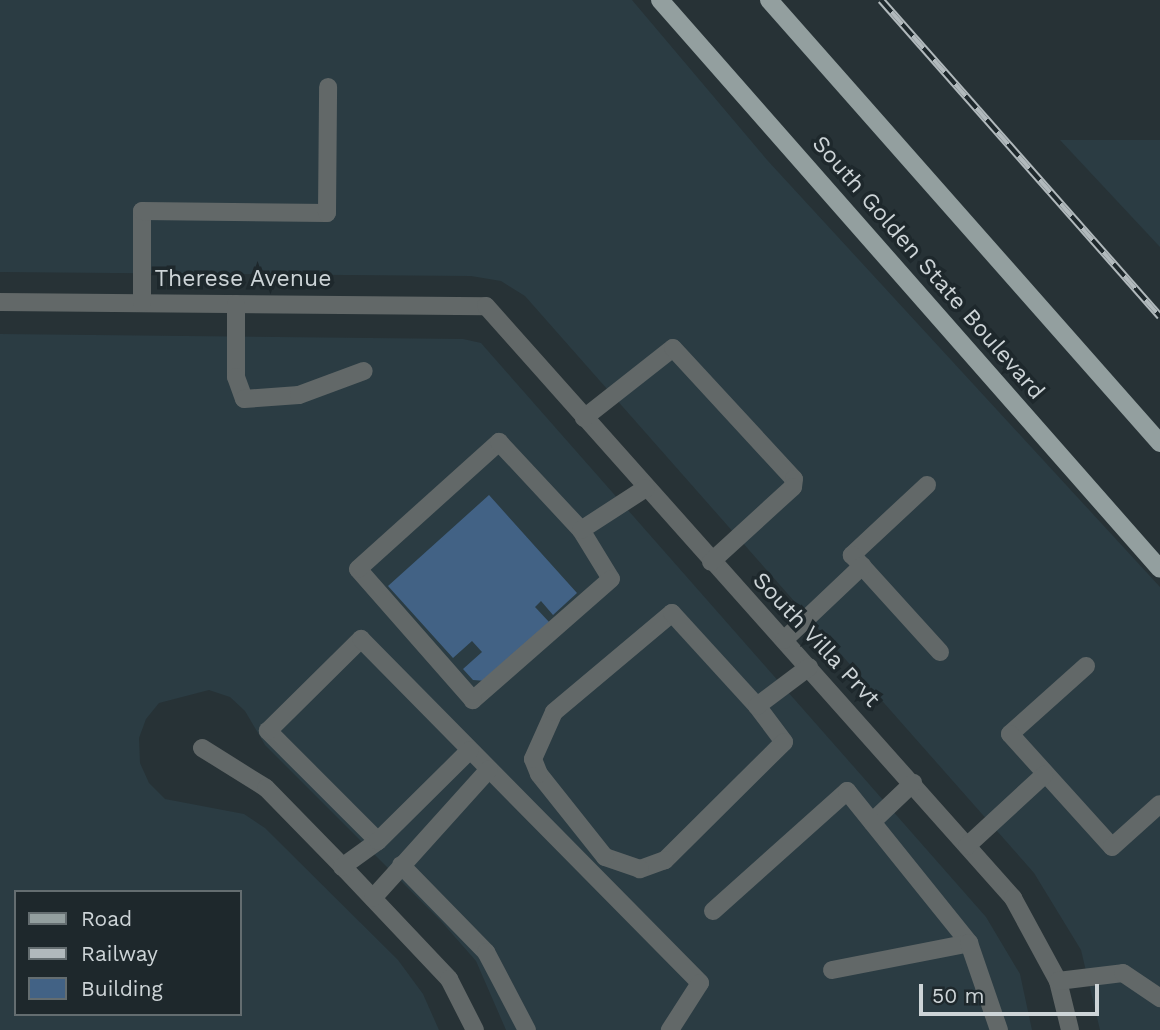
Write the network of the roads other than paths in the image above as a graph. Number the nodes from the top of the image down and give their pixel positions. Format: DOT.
graph roads {
  1 [pos="660,0"];
  2 [pos="769,0"];
  3 [pos="328,87"];
  4 [pos="0,302"];
  5 [pos="142,303"];
  6 [pos="236,304"];
  7 [pos="486,306"];
  8 [pos="364,371"];
  9 [pos="584,418"];
  10 [pos="1160,443"];
  11 [pos="927,485"];
  12 [pos="646,488"];
  13 [pos="581,530"];
  14 [pos="711,562"];
  15 [pos="862,566"];
  16 [pos="1160,569"];
  17 [pos="784,640"];
  18 [pos="940,652"];
  19 [pos="1086,666"];
  20 [pos="809,667"];
  21 [pos="758,706"];
  22 [pos="202,748"];
  23 [pos="470,750"];
  24 [pos="489,769"];
  25 [pos="1044,775"];
  26 [pos="913,783"];
  27 [pos="1160,804"];
  28 [pos="872,822"];
  29 [pos="378,841"];
  30 [pos="967,846"];
  31 [pos="401,865"];
  32 [pos="342,867"];
  33 [pos="373,898"];
  34 [pos="713,911"];
  35 [pos="969,943"];
  36 [pos="832,970"];
  37 [pos="1058,981"];
  38 [pos="1160,998"];
  39 [pos="475,1030"];
  40 [pos="527,1030"];
  41 [pos="670,1030"];
  42 [pos="999,1030"];
  43 [pos="1070,1030"];
  1 -- 16 [label="main road, South Golden State Boulevard"];
  2 -- 10 [label="main road"];
  3 -- 5 [label="lane"];
  4 -- 5 [label="lane, Therese Avenue"];
  5 -- 6 [label="lane, Therese Avenue"];
  6 -- 7 [label="lane, Therese Avenue"];
  6 -- 8 [label="lane"];
  7 -- 9 [label="lane, South Villa Prvt"];
  9 -- 12 [label="lane, South Villa Prvt"];
  9 -- 14 [label="lane"];
  11 -- 15 [label="lane"];
  12 -- 13 [label="lane"];
  12 -- 14 [label="lane, South Villa Prvt"];
  13 -- 13 [label="lane"];
  14 -- 17 [label="lane, South Villa Prvt"];
  15 -- 17 [label="lane"];
  15 -- 18 [label="lane"];
  17 -- 20 [label="lane, South Villa Prvt"];
  19 -- 25 [label="lane"];
  20 -- 21 [label="lane"];
  20 -- 26 [label="lane, South Villa Prvt"];
  21 -- 21 [label="lane"];
  22 -- 32 [label="lane"];
  23 -- 24 [label="lane"];
  23 -- 29 [label="lane"];
  23 -- 29 [label="lane"];
  24 -- 31 [label="lane"];
  24 -- 41 [label="lane"];
  25 -- 27 [label="lane"];
  25 -- 30 [label="lane"];
  26 -- 28 [label="lane"];
  26 -- 30 [label="lane, South Villa Prvt"];
  28 -- 34 [label="lane"];
  28 -- 35 [label="lane"];
  29 -- 32 [label="lane"];
  30 -- 37 [label="lane, South Villa Prvt"];
  31 -- 33 [label="lane"];
  31 -- 40 [label="lane"];
  32 -- 33 [label="lane"];
  33 -- 39 [label="lane"];
  35 -- 36 [label="lane"];
  35 -- 42 [label="lane"];
  37 -- 38 [label="lane"];
  37 -- 43 [label="lane, South Villa Prvt"];
}
